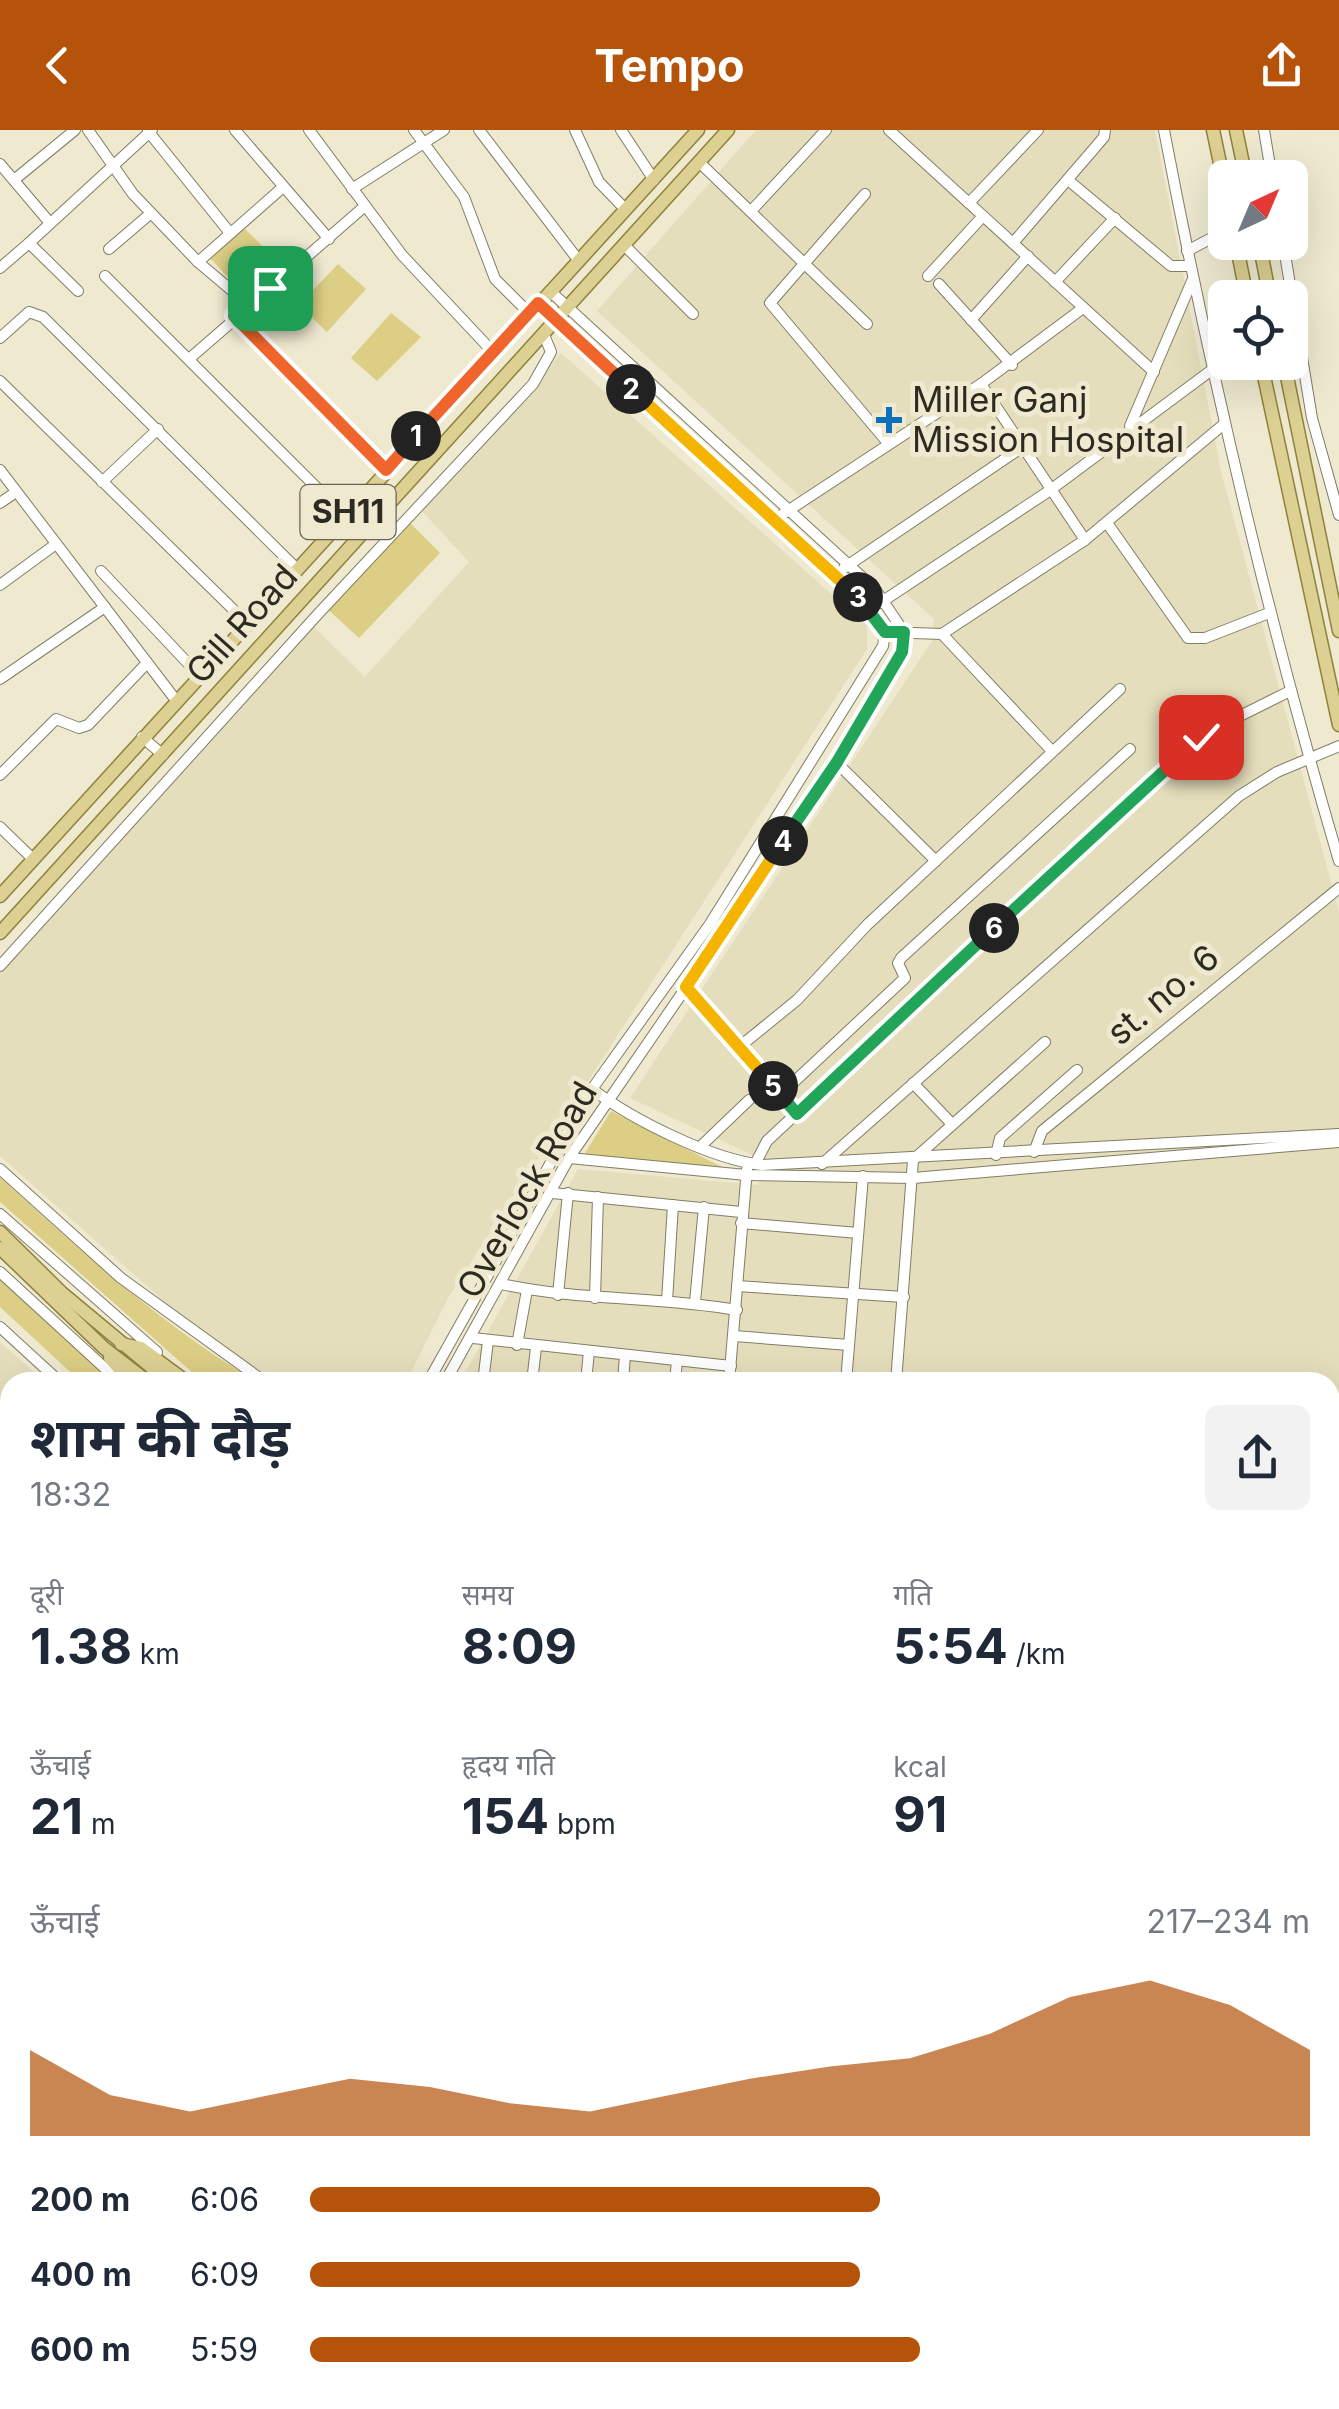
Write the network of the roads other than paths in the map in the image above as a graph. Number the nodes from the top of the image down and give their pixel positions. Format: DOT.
graph roads {
  1 [pos="76,130"];
  2 [pos="88,130"];
  3 [pos="236,130"];
  4 [pos="309,130"];
  5 [pos="414,130"];
  6 [pos="444,130"];
  7 [pos="479,130"];
  8 [pos="575,130"];
  9 [pos="621,130"];
  10 [pos="698,130"];
  11 [pos="728,130"];
  12 [pos="826,130"];
  13 [pos="890,130"];
  14 [pos="1038,130"];
  15 [pos="1106,130"];
  16 [pos="1164,130"];
  17 [pos="1214,130"];
  18 [pos="1236,130"];
  19 [pos="1264,130"];
  20 [pos="149,131"];
  21 [pos="424,143"];
  22 [pos="1220,160"];
  23 [pos="1242,160"];
  24 [pos="1269,160"];
  25 [pos="698,162"];
  26 [pos="0,164"];
  27 [pos="112,165"];
  28 [pos="14,180"];
  29 [pos="654,180"];
  30 [pos="1068,180"];
  31 [pos="282,188"];
  32 [pos="352,188"];
  33 [pos="864,194"];
  34 [pos="969,203"];
  35 [pos="365,206"];
  36 [pos="626,210"];
  37 [pos="752,210"];
  38 [pos="150,214"];
  39 [pos="983,216"];
  40 [pos="1115,218"];
  41 [pos="50,222"];
  42 [pos="230,233"];
  43 [pos="329,239"];
  44 [pos="1208,240"];
  45 [pos="29,243"];
  46 [pos="1012,243"];
  47 [pos="625,246"];
  48 [pos="109,249"];
  49 [pos="1187,251"];
  50 [pos="1028,256"];
  51 [pos="1286,260"];
  52 [pos="579,261"];
  53 [pos="804,261"];
  54 [pos="198,262"];
  55 [pos="1190,266"];
  56 [pos="0,268"];
  57 [pos="105,276"];
  58 [pos="928,276"];
  59 [pos="1193,280"];
  60 [pos="1054,282"];
  61 [pos="939,284"];
  62 [pos="78,291"];
  63 [pos="550,291"];
  64 [pos="248,305"];
  65 [pos="533,308"];
  66 [pos="570,308"];
  67 [pos="1083,308"];
  68 [pos="694,314"];
  69 [pos="234,316"];
  70 [pos="972,320"];
  71 [pos="558,321"];
  72 [pos="866,324"];
  73 [pos="544,336"];
  74 [pos="0,338"];
  75 [pos="1208,347"];
  76 [pos="492,351"];
  77 [pos="623,357"];
  78 [pos="189,359"];
  79 [pos="1012,364"];
  80 [pos="611,370"];
  81 [pos="1154,372"];
  82 [pos="1208,373"];
  83 [pos="1215,380"];
  84 [pos="1265,380"];
  85 [pos="1288,380"];
  86 [pos="0,381"];
  87 [pos="982,384"];
  88 [pos="1224,424"];
  89 [pos="158,429"];
  90 [pos="1128,430"];
  91 [pos="705,434"];
  92 [pos="888,444"];
  93 [pos="693,448"];
  94 [pos="1021,448"];
  95 [pos="0,470"];
  96 [pos="386,470"];
  97 [pos="102,482"];
  98 [pos="1049,490"];
  99 [pos="16,492"];
  100 [pos="0,503"];
  101 [pos="786,510"];
  102 [pos="1339,515"];
  103 [pos="344,516"];
  104 [pos="776,522"];
  105 [pos="1107,523"];
  106 [pos="1085,540"];
  107 [pos="56,544"];
  108 [pos="848,565"];
  109 [pos="296,568"];
  110 [pos="101,571"];
  111 [pos="834,574"];
  112 [pos="0,585"];
  113 [pos="884,600"];
  114 [pos="105,607"];
  115 [pos="870,608"];
  116 [pos="1269,612"];
  117 [pos="246,622"];
  118 [pos="885,632"];
  119 [pos="904,632"];
  120 [pos="1339,632"];
  121 [pos="942,634"];
  122 [pos="146,664"];
  123 [pos="198,674"];
  124 [pos="0,679"];
  125 [pos="1120,689"];
  126 [pos="1288,692"];
  127 [pos="175,699"];
  128 [pos="1339,725"];
  129 [pos="142,737"];
  130 [pos="1339,746"];
  131 [pos="1130,749"];
  132 [pos="1051,750"];
  133 [pos="163,755"];
  134 [pos="1308,758"];
  135 [pos="837,762"];
  136 [pos="0,775"];
  137 [pos="0,826"];
  138 [pos="33,860"];
  139 [pos="936,861"];
  140 [pos="1339,861"];
  141 [pos="1339,888"];
  142 [pos="0,896"];
  143 [pos="0,933"];
  144 [pos="0,966"];
  145 [pos="686,987"];
  146 [pos="1045,1042"];
  147 [pos="738,1048"];
  148 [pos="1077,1070"];
  149 [pos="913,1083"];
  150 [pos="592,1090"];
  151 [pos="780,1095"];
  152 [pos="607,1100"];
  153 [pos="749,1100"];
  154 [pos="797,1114"];
  155 [pos="951,1123"];
  156 [pos="1339,1134"];
  157 [pos="1339,1142"];
  158 [pos="701,1146"];
  159 [pos="1034,1152"];
  160 [pos="996,1155"];
  161 [pos="568,1158"];
  162 [pos="913,1160"];
  163 [pos="821,1165"];
  164 [pos="749,1168"];
  165 [pos="0,1169"];
  166 [pos="864,1176"];
  167 [pos="913,1178"];
  168 [pos="552,1193"];
  169 [pos="568,1193"];
  170 [pos="598,1197"];
  171 [pos="673,1204"];
  172 [pos="704,1207"];
  173 [pos="0,1214"];
  174 [pos="741,1217"];
  175 [pos="0,1232"];
  176 [pos="858,1232"];
  177 [pos="0,1248"];
  178 [pos="0,1272"];
  179 [pos="501,1284"];
  180 [pos="737,1286"];
  181 [pos="526,1290"];
  182 [pos="852,1294"];
  183 [pos="558,1295"];
  184 [pos="904,1297"];
  185 [pos="595,1298"];
  186 [pos="666,1300"];
  187 [pos="695,1302"];
  188 [pos="736,1310"];
  189 [pos="0,1327"];
  190 [pos="734,1336"];
  191 [pos="472,1338"];
  192 [pos="488,1341"];
  193 [pos="517,1345"];
  194 [pos="849,1345"];
  195 [pos="111,1346"];
  196 [pos="446,1347"];
  197 [pos="536,1348"];
  198 [pos="589,1351"];
  199 [pos="625,1355"];
  200 [pos="462,1356"];
  201 [pos="676,1360"];
  202 [pos="731,1366"];
  203 [pos="49,1372"];
  204 [pos="109,1372"];
  205 [pos="125,1372"];
  206 [pos="138,1372"];
  207 [pos="153,1372"];
  208 [pos="173,1372"];
  209 [pos="185,1372"];
  210 [pos="251,1372"];
  211 [pos="433,1372"];
  212 [pos="452,1372"];
  213 [pos="483,1372"];
  214 [pos="533,1372"];
  215 [pos="587,1372"];
  216 [pos="624,1372"];
  217 [pos="675,1372"];
  218 [pos="730,1372"];
  219 [pos="847,1372"];
  220 [pos="897,1372"];
  1 -- 28 [label="street"];
  2 -- 27 [label="street"];
  3 -- 31 [label="street"];
  4 -- 32 [label="street"];
  5 -- 21 [label="street"];
  6 -- 21 [label="street"];
  7 -- 52 [label="street"];
  8 -- 36 [label="street"];
  9 -- 29 [label="street"];
  10 -- 29 [label="main road, Gill Road / SH11"];
  11 -- 25 [label="main road, Gill Road / SH11"];
  12 -- 37 [label="street"];
  13 -- 34 [label="street"];
  14 -- 34 [label="street"];
  15 -- 30 [label="street"];
  16 -- 49 [label="street"];
  17 -- 22 [label="main road"];
  18 -- 23 [label="main road"];
  19 -- 24 [label="street"];
  20 -- 27 [label="street"];
  20 -- 42 [label="street"];
  21 -- 32 [label="street"];
  21 -- 65 [label="street"];
  25 -- 37 [label="street"];
  25 -- 47 [label="main road, Gill Road / SH11"];
  26 -- 28 [label="street"];
  27 -- 38 [label="street"];
  27 -- 41 [label="street"];
  28 -- 41 [label="street"];
  29 -- 36 [label="main road, Gill Road / SH11"];
  30 -- 40 [label="street"];
  30 -- 46 [label="street"];
  31 -- 42 [label="street"];
  31 -- 43 [label="street"];
  32 -- 35 [label="street"];
  33 -- 53 [label="street"];
  34 -- 39 [label="street"];
  35 -- 43 [label="street"];
  35 -- 76 [label="street"];
  36 -- 52 [label="main road, Gill Road / SH11"];
  37 -- 53 [label="street"];
  38 -- 48 [label="street"];
  38 -- 54 [label="street"];
  39 -- 46 [label="street"];
  39 -- 58 [label="street"];
  40 -- 55 [label="street"];
  40 -- 60 [label="street"];
  41 -- 45 [label="street"];
  42 -- 54 [label="street"];
  43 -- 64 [label="street"];
  44 -- 49 [label="street"];
  45 -- 56 [label="street"];
  45 -- 62 [label="street"];
  46 -- 50 [label="street"];
  47 -- 66 [label="main road, Gill Road / SH11"];
  47 -- 68 [label="street"];
  49 -- 55 [label="street"];
  50 -- 60 [label="street"];
  50 -- 70 [label="street"];
  51 -- 102 [label="street"];
  52 -- 63 [label="main road, Gill Road / SH11"];
  53 -- 72 [label="street"];
  53 -- 92 [label="street"];
  54 -- 64 [label="street"];
  55 -- 59 [label="street"];
  57 -- 78 [label="street"];
  59 -- 75 [label="street"];
  59 -- 81 [label="street"];
  60 -- 67 [label="street"];
  61 -- 70 [label="street"];
  63 -- 65 [label="main road, Gill Road / SH11"];
  63 -- 66 [label="street"];
  64 -- 69 [label="street"];
  65 -- 71 [label="street"];
  65 -- 76 [label="main road, Gill Road / SH11"];
  66 -- 71 [label="main road, Gill Road / SH11"];
  66 -- 77 [label="street"];
  67 -- 79 [label="street"];
  67 -- 81 [label="street"];
  69 -- 78 [label="street"];
  69 -- 96 [label="street"];
  70 -- 79 [label="street"];
  71 -- 73 [label="main road, Gill Road / SH11"];
  71 -- 80 [label="street"];
  73 -- 133 [label="main road, Gill Road / SH11"];
  73 -- 144 [label="street"];
  74 -- 89 [label="street"];
  76 -- 96 [label="main road, Gill Road / SH11"];
  77 -- 80 [label="street"];
  77 -- 91 [label="street"];
  78 -- 103 [label="street"];
  79 -- 87 [label="street"];
  80 -- 93 [label="street"];
  81 -- 90 [label="street"];
  82 -- 90 [label="street"];
  83 -- 88 [label="street"];
  84 -- 128 [label="main road"];
  85 -- 120 [label="main road"];
  86 -- 97 [label="street"];
  87 -- 92 [label="street"];
  87 -- 94 [label="street"];
  88 -- 105 [label="street"];
  88 -- 116 [label="street"];
  89 -- 97 [label="street"];
  89 -- 109 [label="street"];
  90 -- 98 [label="street"];
  91 -- 93 [label="street"];
  91 -- 101 [label="street"];
  92 -- 101 [label="street"];
  93 -- 104 [label="street"];
  94 -- 98 [label="street"];
  94 -- 108 [label="street"];
  95 -- 99 [label="street"];
  96 -- 103 [label="main road, Gill Road / SH11"];
  97 -- 117 [label="street"];
  98 -- 106 [label="street"];
  98 -- 113 [label="street"];
  99 -- 100 [label="street"];
  99 -- 107 [label="street"];
  101 -- 104 [label="street"];
  101 -- 108 [label="street"];
  103 -- 109 [label="main road, Gill Road / SH11"];
  104 -- 111 [label="street"];
  105 -- 106 [label="street"];
  105 -- 116 [label="street"];
  106 -- 121 [label="street"];
  107 -- 112 [label="street"];
  107 -- 114 [label="street"];
  108 -- 111 [label="street"];
  108 -- 113 [label="street"];
  109 -- 117 [label="main road, Gill Road / SH11"];
  110 -- 123 [label="street"];
  111 -- 115 [label="street"];
  113 -- 115 [label="street"];
  113 -- 119 [label="street"];
  114 -- 122 [label="street"];
  114 -- 124 [label="street"];
  115 -- 118 [label="street"];
  116 -- 126 [label="street"];
  117 -- 123 [label="main road, Gill Road / SH11"];
  118 -- 119 [label="street"];
  118 -- 150 [label="street, Overlock Road"];
  119 -- 121 [label="street"];
  119 -- 135 [label="street, Overlock Road"];
  121 -- 132 [label="street"];
  122 -- 127 [label="street"];
  122 -- 136 [label="street"];
  123 -- 127 [label="main road, Gill Road / SH11"];
  125 -- 132 [label="street"];
  126 -- 134 [label="street"];
  126 -- 154 [label="street"];
  127 -- 129 [label="main road, Gill Road / SH11"];
  129 -- 133 [label="street"];
  129 -- 138 [label="main road, Gill Road / SH11"];
  130 -- 134 [label="street"];
  131 -- 151 [label="street"];
  132 -- 139 [label="street"];
  133 -- 143 [label="main road, Gill Road / SH11"];
  134 -- 140 [label="street"];
  134 -- 149 [label="street"];
  135 -- 139 [label="street"];
  135 -- 145 [label="street, Overlock Road"];
  137 -- 138 [label="street"];
  138 -- 142 [label="main road, Gill Road / SH11"];
  139 -- 147 [label="street"];
  141 -- 159 [label="street, st. no. 6"];
  145 -- 147 [label="street"];
  145 -- 152 [label="street, Overlock Road"];
  146 -- 155 [label="street"];
  147 -- 151 [label="street"];
  148 -- 160 [label="street"];
  149 -- 155 [label="street"];
  149 -- 163 [label="street"];
  150 -- 152 [label="street"];
  150 -- 196 [label="street, Overlock Road"];
  151 -- 154 [label="street"];
  152 -- 158 [label="street"];
  152 -- 161 [label="street, Overlock Road"];
  153 -- 158 [label="street"];
  154 -- 164 [label="street"];
  155 -- 162 [label="street"];
  156 -- 159 [label="street"];
  157 -- 167 [label="street"];
  158 -- 164 [label="street"];
  159 -- 160 [label="street"];
  160 -- 162 [label="street"];
  161 -- 164 [label="street"];
  161 -- 168 [label="street, Overlock Road"];
  162 -- 163 [label="street"];
  162 -- 167 [label="street"];
  163 -- 164 [label="street"];
  164 -- 166 [label="street"];
  164 -- 174 [label="street"];
  165 -- 210 [label="street"];
  166 -- 167 [label="street"];
  166 -- 176 [label="street"];
  167 -- 184 [label="street"];
  168 -- 169 [label="street"];
  168 -- 179 [label="street, Overlock Road"];
  169 -- 170 [label="street"];
  169 -- 183 [label="street"];
  170 -- 171 [label="street"];
  170 -- 185 [label="street"];
  171 -- 172 [label="street"];
  171 -- 186 [label="street"];
  172 -- 174 [label="street"];
  172 -- 187 [label="street"];
  173 -- 209 [label="street"];
  174 -- 176 [label="street"];
  174 -- 180 [label="street"];
  175 -- 195 [label="main road"];
  176 -- 182 [label="street"];
  177 -- 195 [label="main road"];
  178 -- 204 [label="street"];
  179 -- 181 [label="street"];
  179 -- 191 [label="street, Overlock Road"];
  180 -- 182 [label="street"];
  180 -- 188 [label="street"];
  181 -- 183 [label="street"];
  181 -- 193 [label="street"];
  182 -- 184 [label="street"];
  182 -- 194 [label="street"];
  183 -- 185 [label="street"];
  184 -- 220 [label="street"];
  185 -- 186 [label="street"];
  186 -- 187 [label="street"];
  187 -- 188 [label="street"];
  188 -- 190 [label="street"];
  189 -- 203 [label="street"];
  190 -- 194 [label="street"];
  190 -- 202 [label="street"];
  191 -- 192 [label="street"];
  191 -- 200 [label="street, Overlock Road"];
  192 -- 193 [label="street"];
  192 -- 213 [label="street"];
  193 -- 197 [label="street"];
  194 -- 219 [label="street"];
  195 -- 205 [label="main road"];
  195 -- 206 [label="main road"];
  195 -- 207 [label="main road"];
  195 -- 208 [label="main road"];
  196 -- 200 [label="street"];
  196 -- 211 [label="street, Overlock Road"];
  197 -- 198 [label="street"];
  197 -- 214 [label="street"];
  198 -- 199 [label="street"];
  198 -- 215 [label="street"];
  199 -- 201 [label="street"];
  199 -- 216 [label="street"];
  200 -- 212 [label="street, Overlock Road"];
  201 -- 202 [label="street"];
  201 -- 217 [label="street"];
  202 -- 218 [label="street"];
}
